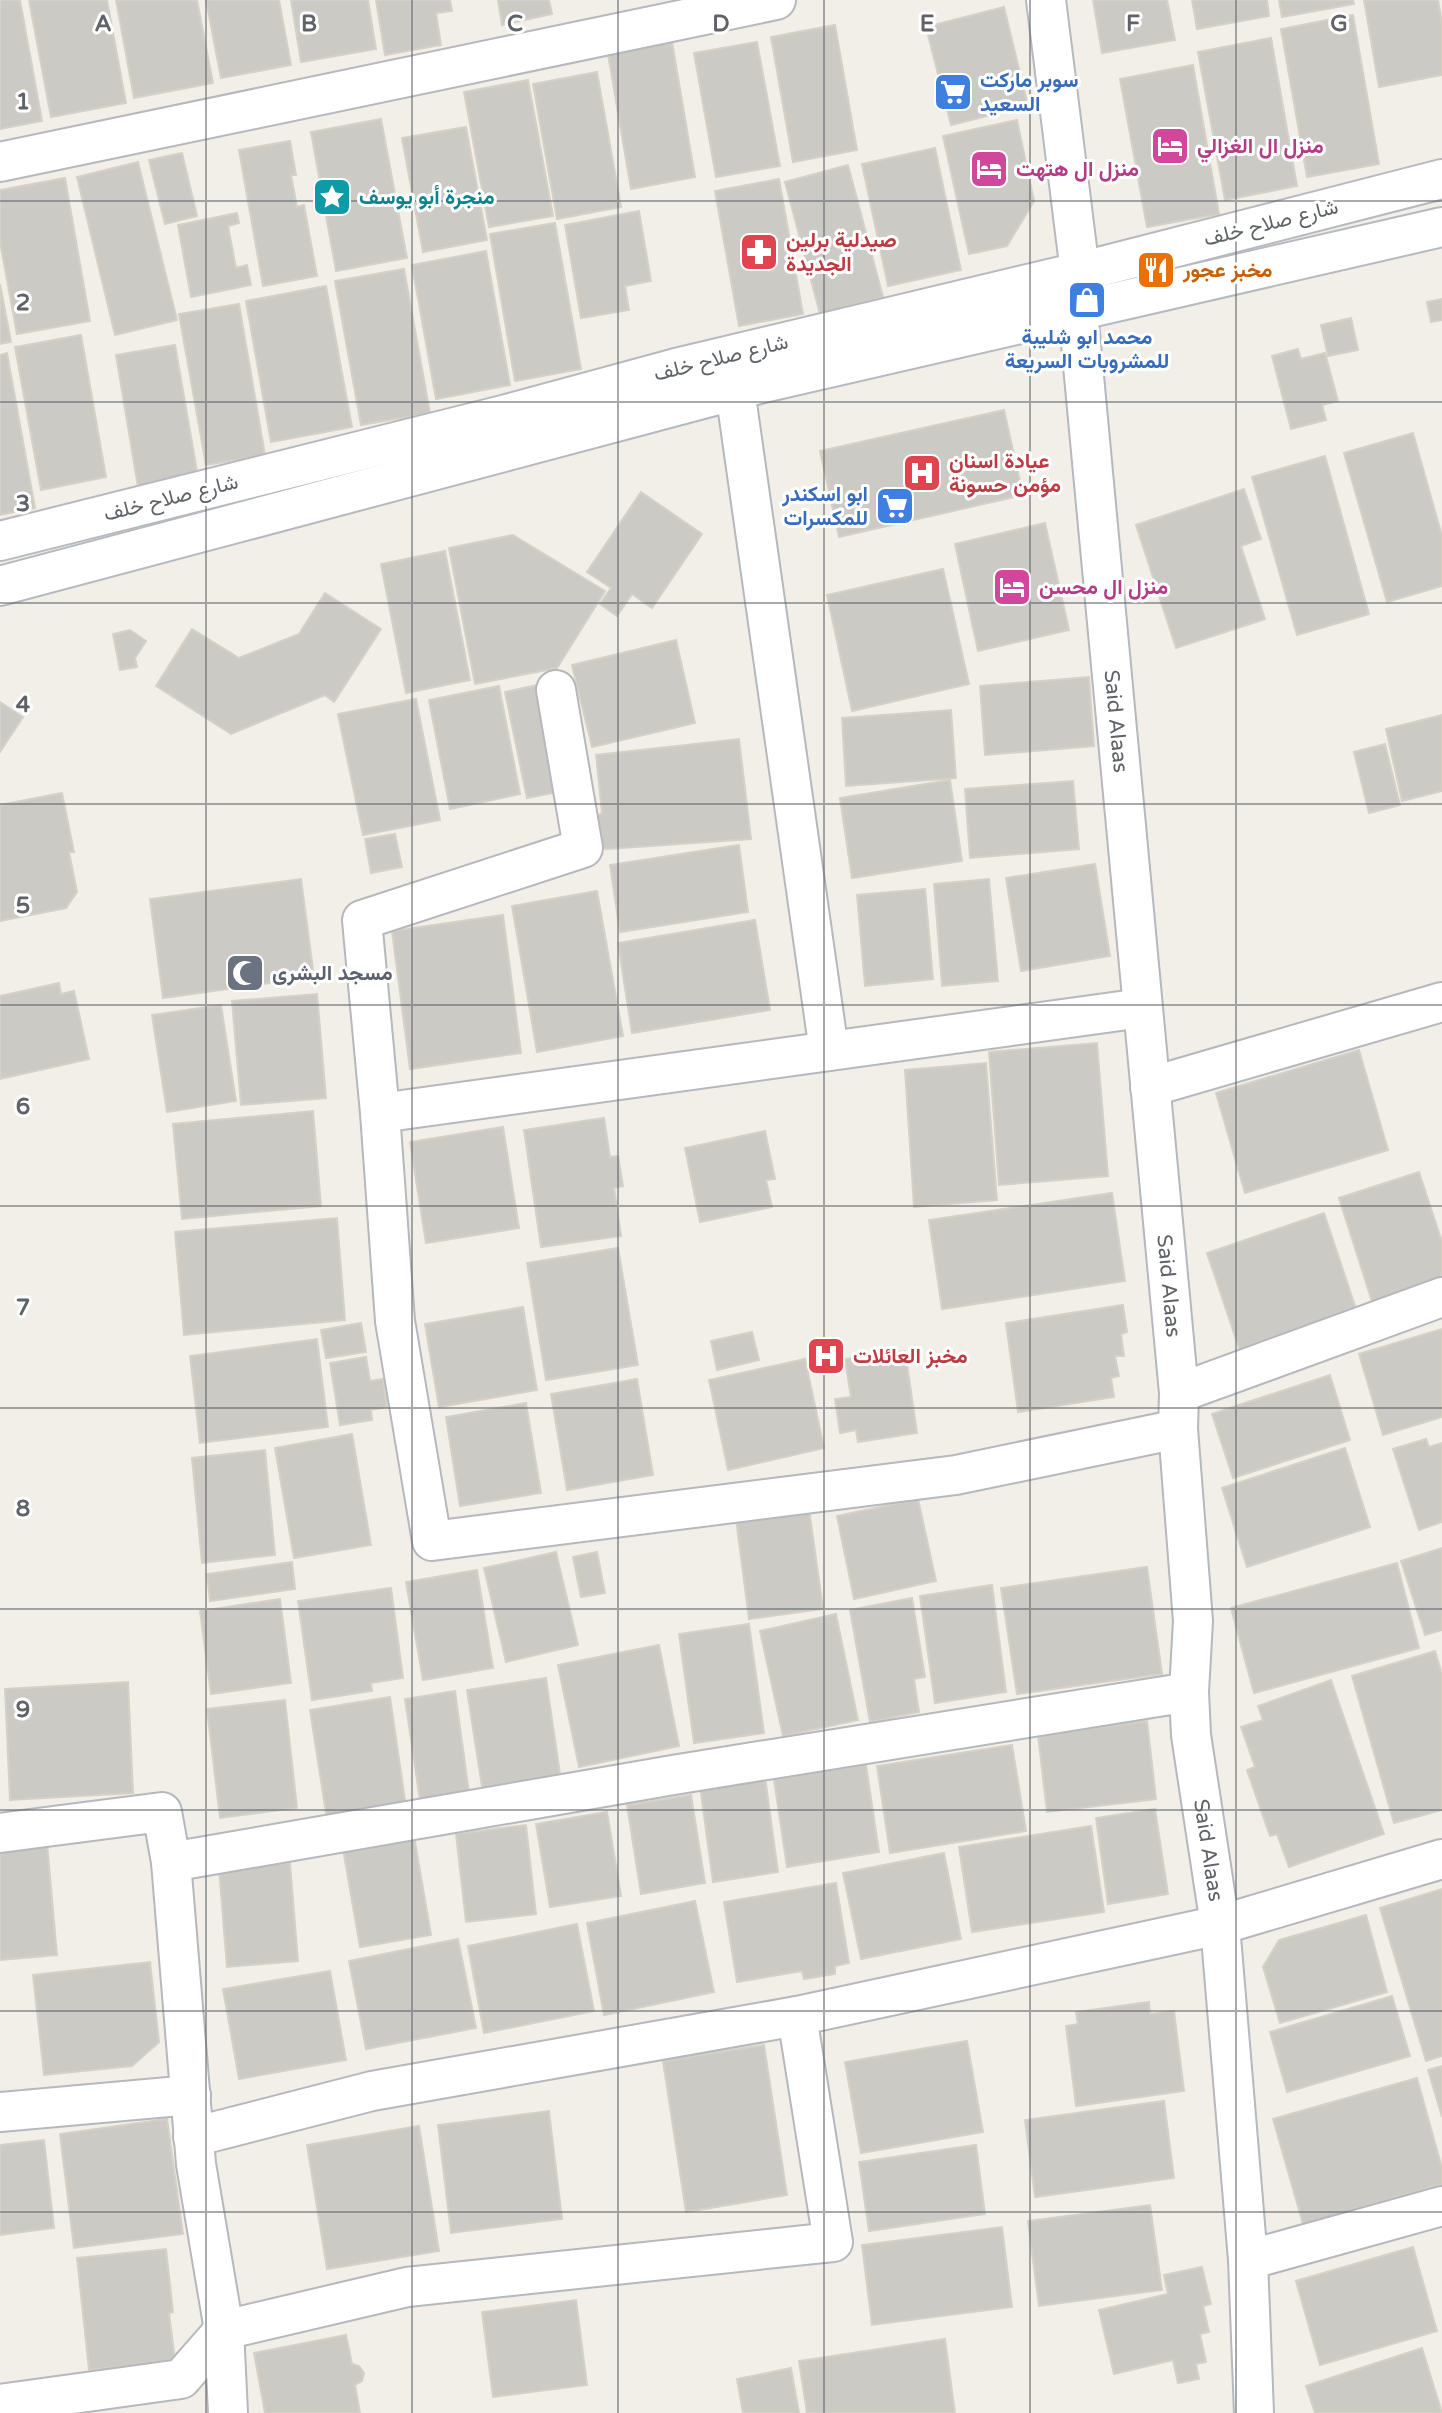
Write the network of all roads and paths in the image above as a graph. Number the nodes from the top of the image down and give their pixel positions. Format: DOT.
graph roads {
  1 [pos="776,0"];
  2 [pos="1046,0"];
  3 [pos="0,162"];
  4 [pos="1442,179"];
  5 [pos="1442,227"];
  6 [pos="1080,272"];
  7 [pos="1078,312"];
  8 [pos="735,390"];
  9 [pos="0,541"];
  10 [pos="0,586"];
  11 [pos="556,690"];
  12 [pos="1442,1002"];
  13 [pos="1142,1008"];
  14 [pos="829,1051"];
  15 [pos="1150,1087"];
  16 [pos="380,1113"];
  17 [pos="1442,1297"];
  18 [pos="1179,1411"];
  19 [pos="1189,1692"];
  20 [pos="0,1833"];
  21 [pos="1442,1859"];
  22 [pos="171,1862"];
  23 [pos="1220,1925"];
  24 [pos="797,2017"];
  25 [pos="191,2095"];
  26 [pos="0,2112"];
  27 [pos="193,2137"];
  28 [pos="1442,2206"];
  29 [pos="1248,2260"];
  30 [pos="224,2330"];
  31 [pos="0,2404"];
  32 [pos="228,2413"];
  33 [pos="1254,2413"];
  1 -- 3 [label="street"];
  2 -- 6 [label="street, Said Alaas"];
  4 -- 6 [label="street, شارع صلاح خلف"];
  5 -- 7 [label="street, شارع صلاح خلف"];
  6 -- 7 [label="street, Said Alaas"];
  6 -- 9 [label="street, شارع صلاح خلف"];
  7 -- 8 [label="street, شارع صلاح خلف"];
  7 -- 13 [label="street, Said Alaas"];
  8 -- 10 [label="street, شارع صلاح خلف"];
  8 -- 14 [label="street"];
  11 -- 16 [label="street"];
  12 -- 15 [label="street"];
  13 -- 14 [label="street"];
  13 -- 15 [label="street, Said Alaas"];
  14 -- 16 [label="street"];
  15 -- 18 [label="street, Said Alaas"];
  16 -- 18 [label="street"];
  17 -- 18 [label="street"];
  18 -- 19 [label="street, Said Alaas"];
  19 -- 22 [label="street"];
  19 -- 23 [label="street, Said Alaas"];
  20 -- 22 [label="street"];
  21 -- 23 [label="street"];
  22 -- 25 [label="street"];
  23 -- 24 [label="street"];
  23 -- 29 [label="street, Said Alaas"];
  24 -- 27 [label="street"];
  24 -- 30 [label="street"];
  25 -- 26 [label="street"];
  25 -- 27 [label="street"];
  27 -- 30 [label="street"];
  28 -- 29 [label="street"];
  29 -- 33 [label="street, Said Alaas"];
  30 -- 31 [label="street"];
  30 -- 32 [label="street"];
}
